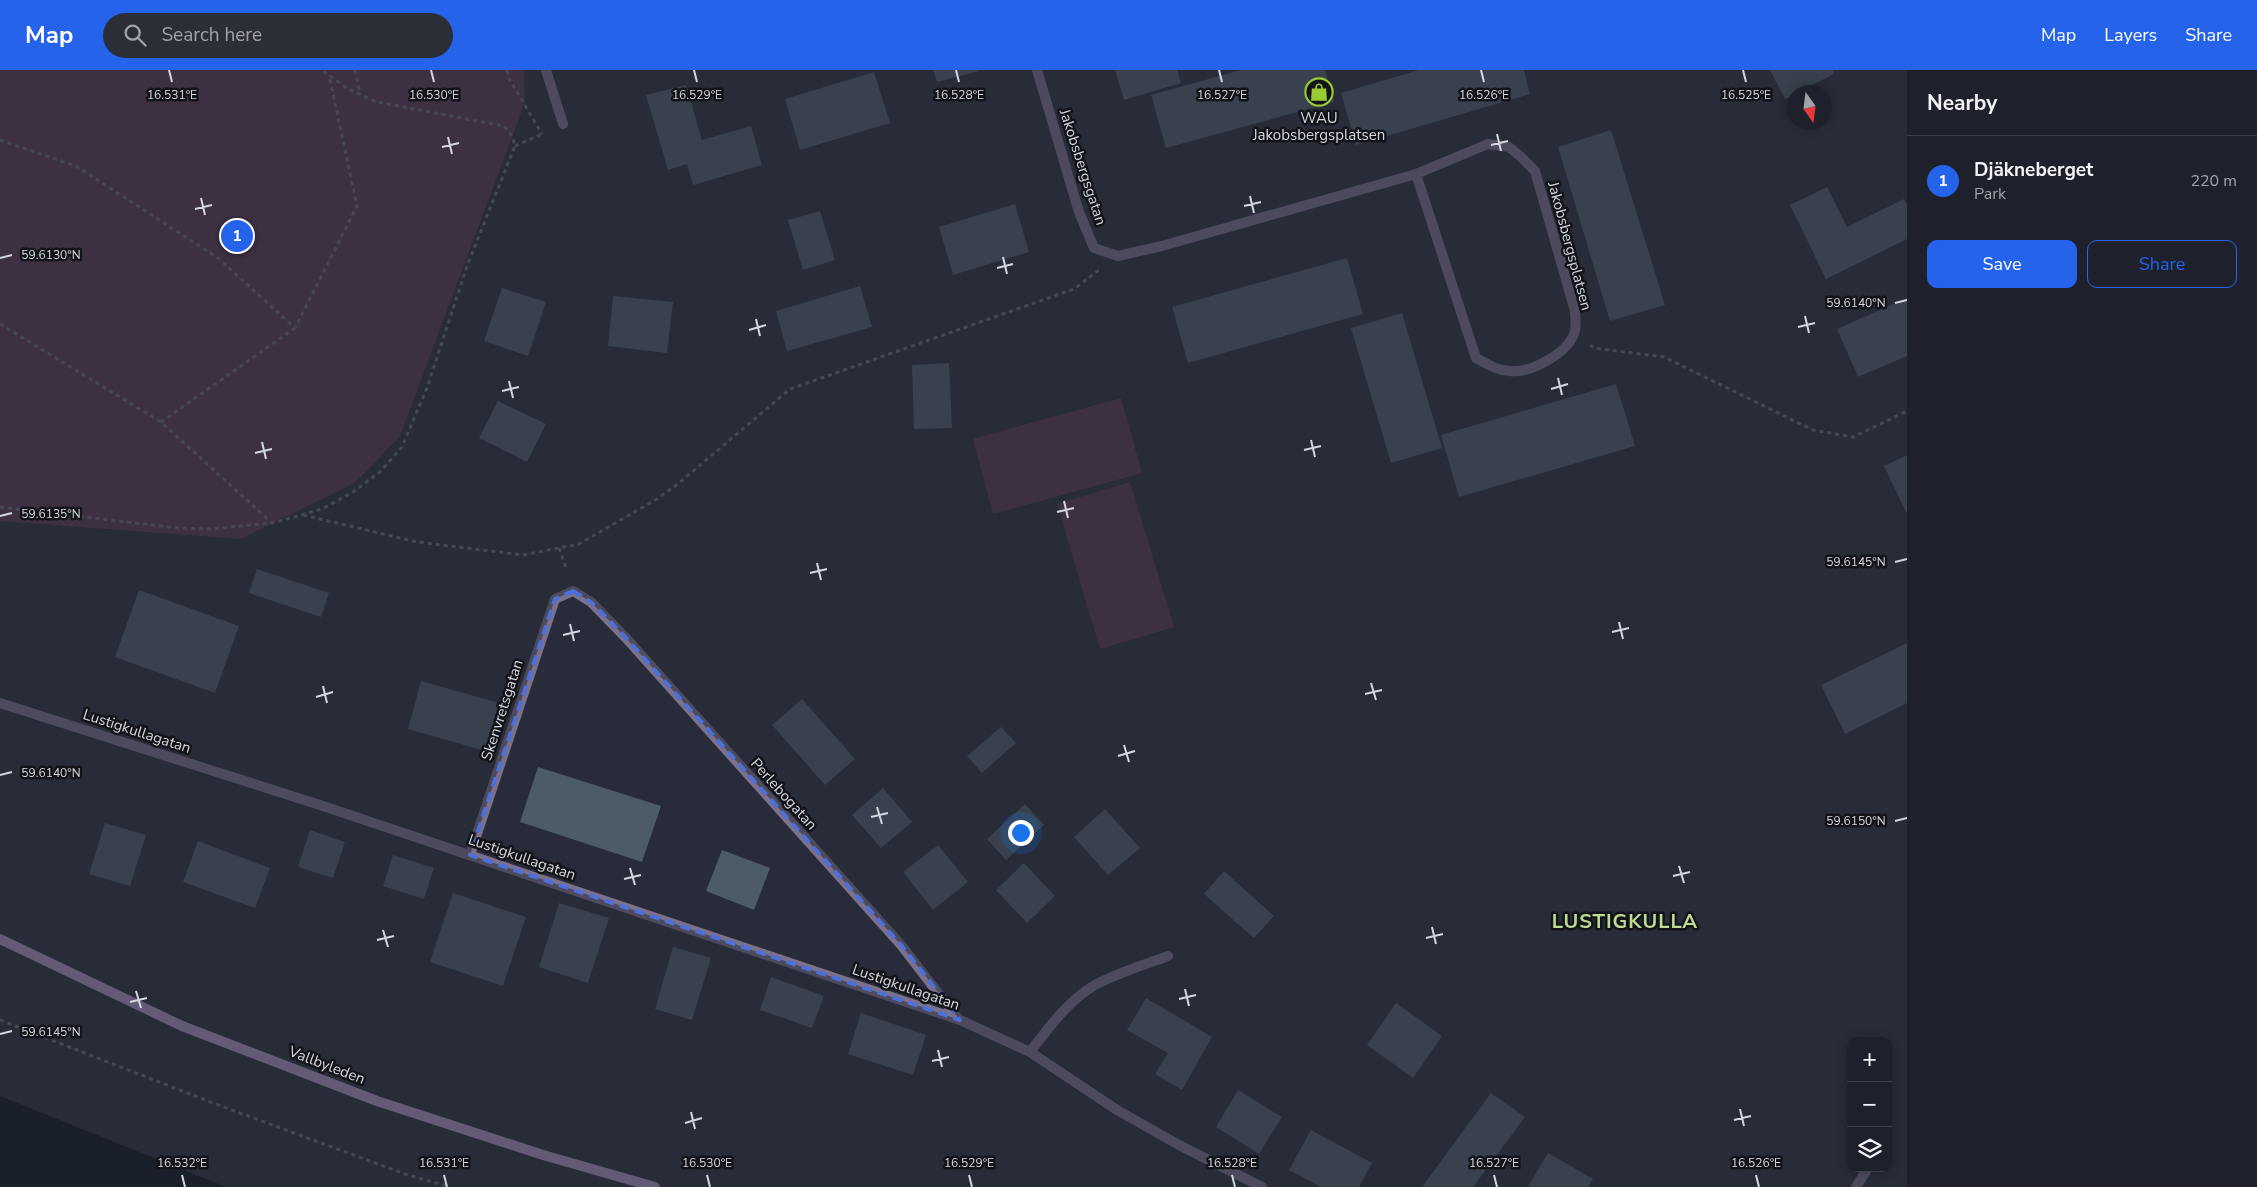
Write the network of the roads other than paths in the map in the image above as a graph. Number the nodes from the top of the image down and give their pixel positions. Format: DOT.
graph roads {
  1 [pos="546,70"];
  2 [pos="1037,70"];
  3 [pos="563,124"];
  4 [pos="1416,174"];
  5 [pos="1118,256"];
  6 [pos="579,594"];
  7 [pos="0,703"];
  8 [pos="470,856"];
  9 [pos="0,939"];
  10 [pos="1168,956"];
  11 [pos="960,1020"];
  12 [pos="1030,1052"];
  13 [pos="1865,1172"];
  14 [pos="656,1187"];
  15 [pos="1262,1187"];
  16 [pos="1856,1187"];
  1 -- 3 [label="street"];
  2 -- 5 [label="street, Jakobsbergsgatan"];
  4 -- 4 [label="street, Jakobsbergsplatsen"];
  4 -- 5 [label="street, Jakobsbergsplatsen"];
  6 -- 8 [label="street, Skenvretsgatan"];
  6 -- 11 [label="street, Perlebogatan"];
  7 -- 8 [label="street, Lustigkullagatan"];
  8 -- 11 [label="street, Lustigkullagatan"];
  9 -- 14 [label="main road, Vallbyleden"];
  10 -- 12 [label="street"];
  11 -- 12 [label="street, Lustigkullagatan"];
  12 -- 15 [label="street, Lustigkullagatan"];
  13 -- 16 [label="street"];
}
